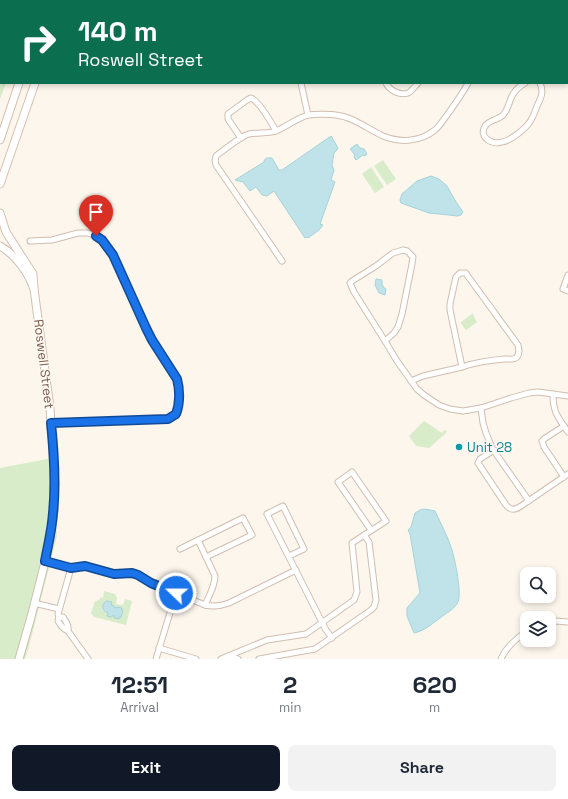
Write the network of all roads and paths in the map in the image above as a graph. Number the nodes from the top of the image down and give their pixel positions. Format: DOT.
graph roads {
  1 [pos="19,84"];
  2 [pos="35,84"];
  3 [pos="301,84"];
  4 [pos="387,84"];
  5 [pos="417,84"];
  6 [pos="467,84"];
  7 [pos="524,84"];
  8 [pos="540,84"];
  9 [pos="308,115"];
  10 [pos="276,131"];
  11 [pos="241,138"];
  12 [pos="0,140"];
  13 [pos="0,184"];
  14 [pos="0,213"];
  15 [pos="30,241"];
  16 [pos="0,246"];
  17 [pos="282,261"];
  18 [pos="568,275"];
  19 [pos="34,289"];
  20 [pos="568,291"];
  21 [pos="385,341"];
  22 [pos="462,367"];
  23 [pos="411,381"];
  24 [pos="553,394"];
  25 [pos="568,396"];
  26 [pos="481,408"];
  27 [pos="51,423"];
  28 [pos="564,426"];
  29 [pos="568,432"];
  30 [pos="494,450"];
  31 [pos="566,476"];
  32 [pos="529,500"];
  33 [pos="371,530"];
  34 [pos="364,535"];
  35 [pos="198,540"];
  36 [pos="180,548"];
  37 [pos="289,556"];
  38 [pos="206,557"];
  39 [pos="45,561"];
  40 [pos="71,568"];
  41 [pos="296,570"];
  42 [pos="176,593"];
  43 [pos="34,603"];
  44 [pos="205,605"];
  45 [pos="59,609"];
  46 [pos="556,621"];
  47 [pos="322,622"];
  48 [pos="568,622"];
  49 [pos="520,636"];
  50 [pos="332,638"];
  51 [pos="159,648"];
  52 [pos="228,656"];
  53 [pos="19,659"];
  54 [pos="88,659"];
  55 [pos="156,659"];
  56 [pos="196,659"];
  57 [pos="221,659"];
  58 [pos="238,659"];
  59 [pos="259,659"];
  60 [pos="501,659"];
  1 -- 12 [label="street"];
  2 -- 13 [label="street"];
  3 -- 9 [label="street"];
  4 -- 5 [label="street"];
  6 -- 9 [label="street"];
  7 -- 8 [label="street"];
  9 -- 10 [label="street"];
  10 -- 11 [label="street"];
  10 -- 11 [label="street"];
  11 -- 17 [label="street"];
  14 -- 19 [label="street"];
  15 -- 27 [label="street"];
  16 -- 19 [label="street, Roswell Street"];
  18 -- 20 [label="street"];
  19 -- 27 [label="street, Roswell Street"];
  21 -- 21 [label="street"];
  21 -- 23 [label="street"];
  22 -- 22 [label="street"];
  22 -- 23 [label="street"];
  23 -- 26 [label="street"];
  24 -- 25 [label="street"];
  24 -- 26 [label="street"];
  24 -- 28 [label="street"];
  26 -- 30 [label="street"];
  27 -- 39 [label="street, Roswell Street"];
  28 -- 29 [label="street"];
  28 -- 31 [label="street"];
  30 -- 32 [label="street"];
  30 -- 32 [label="street"];
  31 -- 32 [label="street"];
  33 -- 33 [label="street"];
  33 -- 34 [label="street"];
  34 -- 47 [label="street"];
  34 -- 50 [label="street"];
  35 -- 36 [label="street"];
  35 -- 38 [label="street"];
  35 -- 38 [label="street"];
  37 -- 37 [label="street"];
  37 -- 41 [label="street"];
  38 -- 44 [label="street"];
  39 -- 40 [label="street"];
  39 -- 43 [label="street, Roswell Street"];
  40 -- 42 [label="street"];
  40 -- 45 [label="street"];
  41 -- 44 [label="street"];
  41 -- 47 [label="street"];
  42 -- 44 [label="street"];
  42 -- 51 [label="street"];
  43 -- 45 [label="street"];
  43 -- 53 [label="street, Roswell Street"];
  45 -- 54 [label="street"];
  46 -- 48 [label="street"];
  47 -- 50 [label="street"];
  47 -- 52 [label="street"];
  49 -- 60 [label="street"];
  50 -- 59 [label="street"];
  51 -- 55 [label="street"];
  51 -- 56 [label="street"];
  52 -- 57 [label="street"];
  52 -- 58 [label="street"];
}
